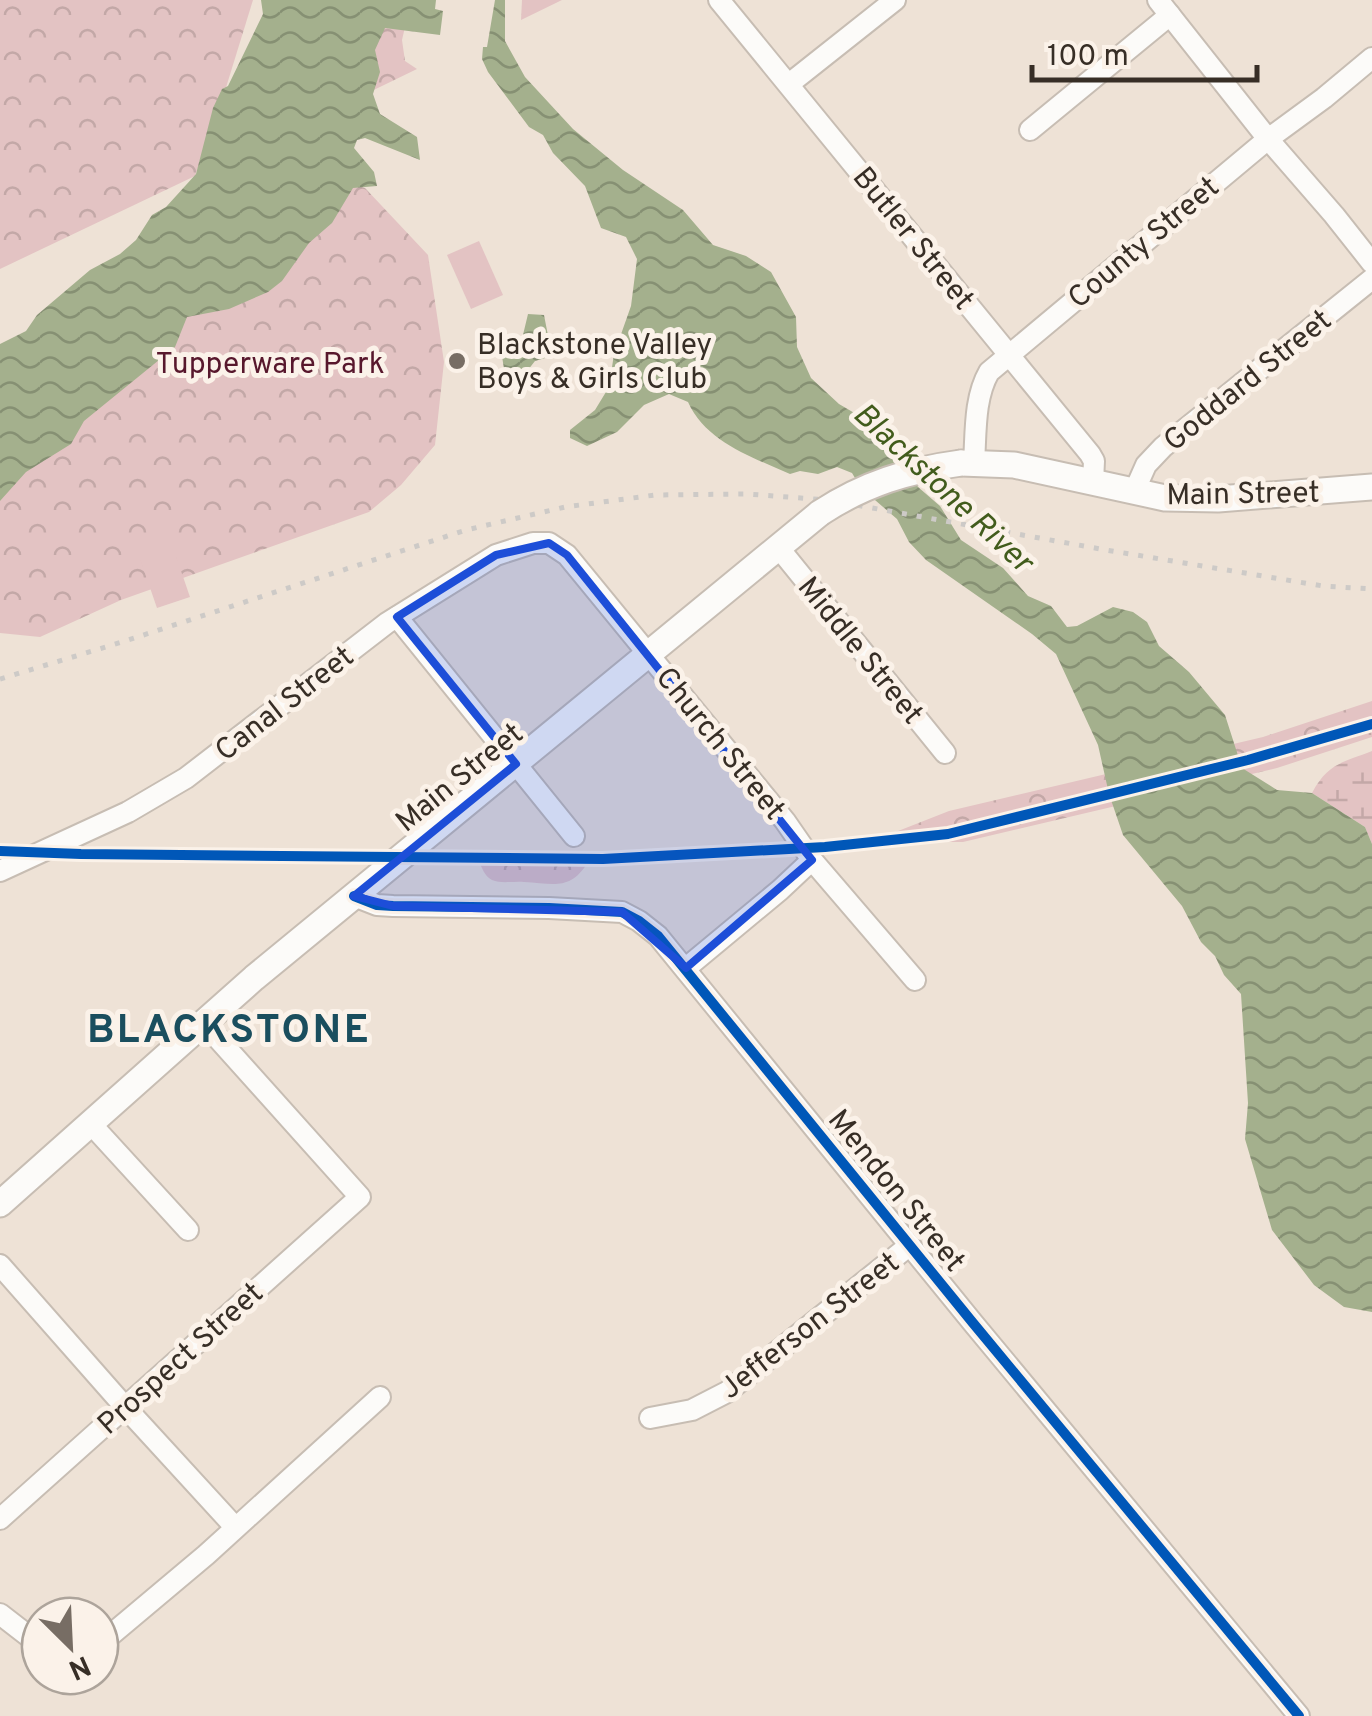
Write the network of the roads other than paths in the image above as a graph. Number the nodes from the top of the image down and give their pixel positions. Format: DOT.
graph roads {
  1 [pos="719,0"];
  2 [pos="895,0"];
  3 [pos="1164,8"];
  4 [pos="1372,58"];
  5 [pos="789,84"];
  6 [pos="1030,130"];
  7 [pos="1268,138"];
  8 [pos="1372,263"];
  9 [pos="1372,279"];
  10 [pos="1010,354"];
  11 [pos="968,463"];
  12 [pos="1093,482"];
  13 [pos="1372,488"];
  14 [pos="1134,492"];
  15 [pos="778,547"];
  16 [pos="564,551"];
  17 [pos="397,617"];
  18 [pos="648,654"];
  19 [pos="945,752"];
  20 [pos="516,764"];
  21 [pos="574,836"];
  22 [pos="812,860"];
  23 [pos="0,871"];
  24 [pos="354,896"];
  25 [pos="686,968"];
  26 [pos="916,980"];
  27 [pos="204,1023"];
  28 [pos="90,1124"];
  29 [pos="0,1204"];
  30 [pos="188,1230"];
  31 [pos="910,1245"];
  32 [pos="0,1265"];
  33 [pos="380,1398"];
  34 [pos="125,1407"];
  35 [pos="650,1418"];
  36 [pos="0,1519"];
  37 [pos="235,1527"];
  38 [pos="0,1614"];
  39 [pos="120,1627"];
  40 [pos="20,1630"];
  41 [pos="1299,1716"];
  1 -- 5 [label="street, Butler Street"];
  2 -- 5 [label="street"];
  3 -- 6 [label="street"];
  3 -- 7 [label="street"];
  4 -- 7 [label="street, County Street"];
  5 -- 10 [label="street, Butler Street"];
  7 -- 8 [label="street"];
  7 -- 10 [label="street, County Street"];
  9 -- 14 [label="street, Goddard Street"];
  10 -- 11 [label="street, County Street"];
  10 -- 12 [label="street, Butler Street"];
  11 -- 12 [label="main road, Main Street"];
  11 -- 15 [label="main road, Main Street, bridge"];
  12 -- 14 [label="main road, Main Street"];
  13 -- 14 [label="main road, Main Street"];
  15 -- 18 [label="main road, Main Street"];
  15 -- 19 [label="street, Middle Street"];
  16 -- 17 [label="street, Canal Street"];
  16 -- 18 [label="street, Church Street"];
  17 -- 20 [label="street"];
  17 -- 23 [label="street, Canal Street"];
  18 -- 20 [label="main road, Main Street"];
  18 -- 22 [label="street, Church Street"];
  20 -- 21 [label="street"];
  20 -- 24 [label="main road, Main Street"];
  22 -- 25 [label="street"];
  22 -- 26 [label="street, Church Street"];
  24 -- 25 [label="street, Mendon Street"];
  24 -- 27 [label="main road, Main Street"];
  25 -- 31 [label="street, Mendon Street"];
  27 -- 28 [label="main road, Main Street"];
  27 -- 34 [label="street, Prospect Street"];
  28 -- 29 [label="main road, Main Street"];
  28 -- 30 [label="street"];
  31 -- 35 [label="street, Jefferson Street"];
  31 -- 41 [label="street, Mendon Street"];
  32 -- 34 [label="street"];
  33 -- 37 [label="street"];
  34 -- 36 [label="street, Prospect Street"];
  34 -- 37 [label="street"];
  37 -- 39 [label="street"];
  38 -- 40 [label="street"];
}
